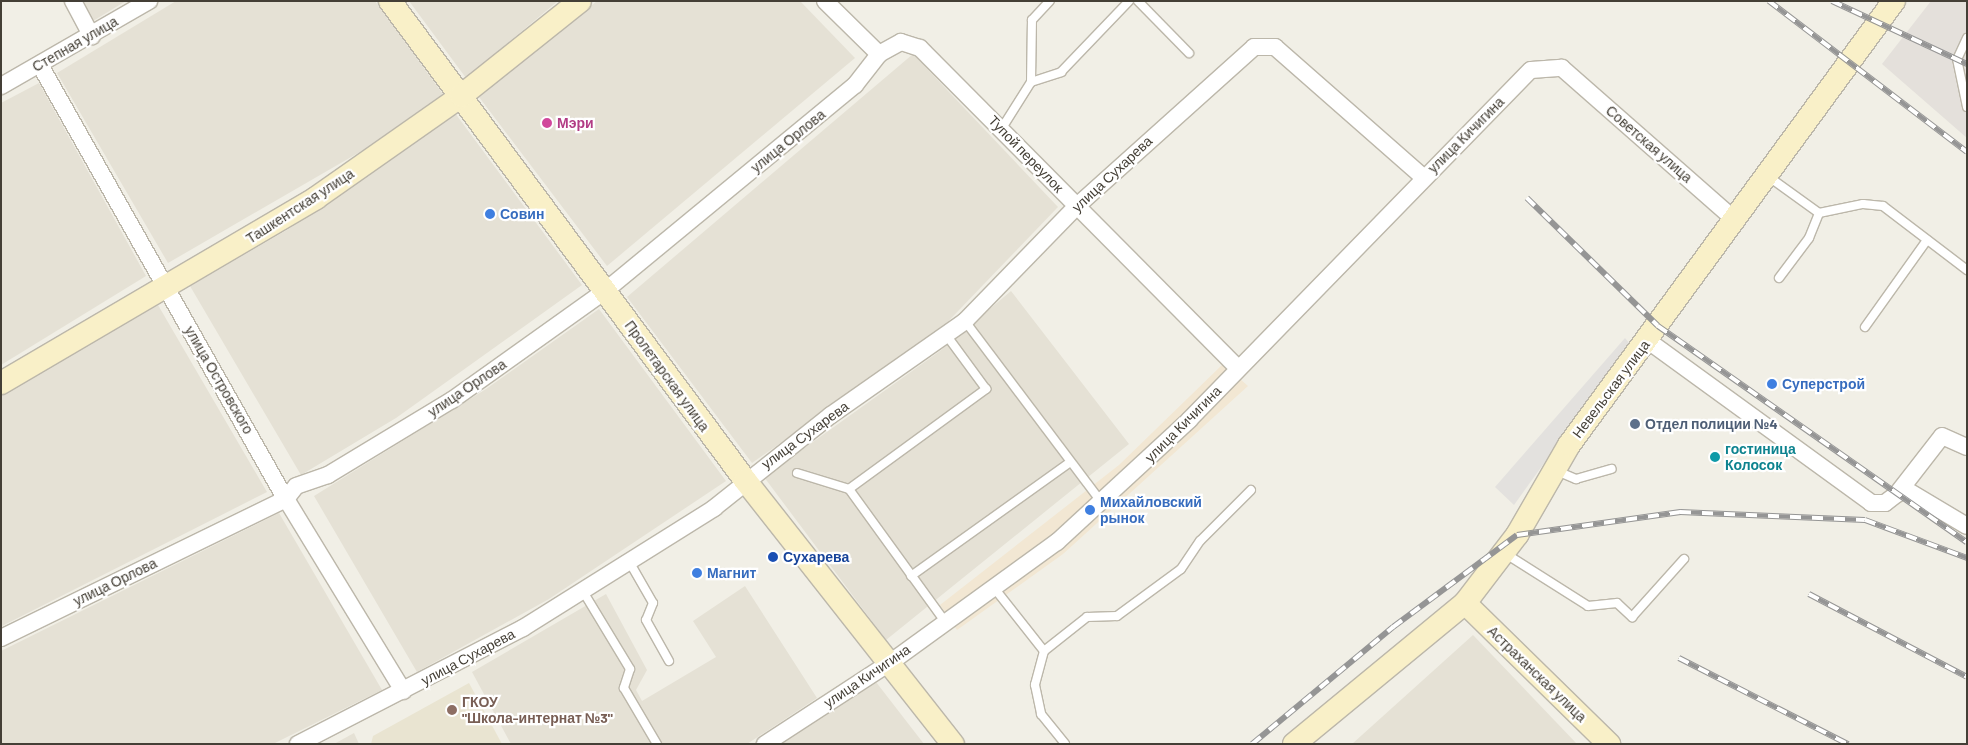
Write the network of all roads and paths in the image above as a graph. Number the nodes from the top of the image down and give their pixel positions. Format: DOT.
graph roads {
  1 [pos="73,1"];
  2 [pos="149,1"];
  3 [pos="390,1"];
  4 [pos="580,1"];
  5 [pos="824,1"];
  6 [pos="1050,1"];
  7 [pos="1129,1"];
  8 [pos="1138,1"];
  9 [pos="1894,1"];
  10 [pos="92,36"];
  11 [pos="1967,38"];
  12 [pos="1189,52"];
  13 [pos="879,54"];
  14 [pos="40,65"];
  15 [pos="1562,68"];
  16 [pos="1032,82"];
  17 [pos="1,86"];
  18 [pos="460,96"];
  19 [pos="1967,108"];
  20 [pos="1002,128"];
  21 [pos="1768,177"];
  22 [pos="1423,178"];
  23 [pos="1077,206"];
  24 [pos="1819,213"];
  25 [pos="1736,221"];
  26 [pos="1927,240"];
  27 [pos="1967,270"];
  28 [pos="1779,278"];
  29 [pos="166,287"];
  30 [pos="605,291"];
  31 [pos="965,322"];
  32 [pos="1865,327"];
  33 [pos="947,336"];
  34 [pos="1647,340"];
  35 [pos="1238,368"];
  36 [pos="1,383"];
  37 [pos="1967,447"];
  38 [pos="1070,462"];
  39 [pos="1612,469"];
  40 [pos="1555,470"];
  41 [pos="796,473"];
  42 [pos="745,480"];
  43 [pos="1902,488"];
  44 [pos="849,489"];
  45 [pos="1251,490"];
  46 [pos="286,499"];
  47 [pos="1102,503"];
  48 [pos="1967,526"];
  49 [pos="1505,553"];
  50 [pos="1684,559"];
  51 [pos="630,563"];
  52 [pos="911,576"];
  53 [pos="995,589"];
  54 [pos="584,593"];
  55 [pos="1465,603"];
  56 [pos="946,623"];
  57 [pos="1,638"];
  58 [pos="1044,651"];
  59 [pos="669,661"];
  60 [pos="891,662"];
  61 [pos="403,691"];
  62 [pos="298,744"];
  63 [pos="658,744"];
  64 [pos="765,744"];
  65 [pos="953,744"];
  66 [pos="1065,744"];
  67 [pos="1294,744"];
  68 [pos="1609,744"];
  1 -- 10 [label="street"];
  2 -- 10 [label="street, Степная улица"];
  3 -- 18 [label="street, Пролетарская улица"];
  4 -- 18 [label="street, Ташкентская улица"];
  5 -- 13 [label="street"];
  6 -- 16 [label="lane"];
  7 -- 16 [label="lane"];
  8 -- 12 [label="lane"];
  9 -- 21 [label="street, Невельская улица"];
  10 -- 14 [label="street, Степная улица"];
  11 -- 19 [label="lane"];
  13 -- 20 [label="street, Тупой переулок"];
  13 -- 30 [label="street, улица Орлова"];
  14 -- 17 [label="street, Степная улица"];
  14 -- 29 [label="street, улица Островского"];
  15 -- 22 [label="street, улица Кичигина"];
  15 -- 25 [label="street, Советская улица"];
  16 -- 20 [label="lane"];
  18 -- 29 [label="street, Ташкентская улица"];
  18 -- 30 [label="street, Пролетарская улица"];
  20 -- 23 [label="street, Тупой переулок"];
  21 -- 24 [label="lane"];
  21 -- 25 [label="street, Невельская улица"];
  22 -- 23 [label="street, улица Сухарева"];
  22 -- 35 [label="street, улица Кичигина"];
  23 -- 31 [label="street, улица Сухарева"];
  23 -- 35 [label="street, Тупой переулок"];
  24 -- 26 [label="lane"];
  24 -- 28 [label="lane"];
  25 -- 34 [label="street, Невельская улица"];
  26 -- 27 [label="lane"];
  26 -- 32 [label="lane"];
  29 -- 36 [label="street, Ташкентская улица"];
  29 -- 46 [label="street, улица Островского"];
  30 -- 42 [label="street, Пролетарская улица"];
  30 -- 46 [label="street, улица Орлова"];
  31 -- 33 [label="street, улица Сухарева"];
  31 -- 38 [label="lane"];
  33 -- 42 [label="street, улица Сухарева"];
  33 -- 44 [label="lane"];
  34 -- 40 [label="street, Невельская улица"];
  34 -- 43 [label="street"];
  35 -- 47 [label="street, улица Кичигина"];
  37 -- 43 [label="street"];
  38 -- 47 [label="lane"];
  38 -- 52 [label="lane"];
  39 -- 40 [label="lane"];
  40 -- 49 [label="street, Невельская улица"];
  41 -- 44 [label="lane"];
  42 -- 51 [label="street, улица Сухарева"];
  42 -- 60 [label="street, Пролетарская улица"];
  43 -- 48 [label="street"];
  44 -- 52 [label="lane"];
  45 -- 58 [label="lane"];
  46 -- 57 [label="street, улица Орлова"];
  46 -- 61 [label="street, улица Островского"];
  47 -- 53 [label="street, улица Кичигина"];
  49 -- 50 [label="lane"];
  49 -- 55 [label="street, Невельская улица"];
  51 -- 54 [label="street, улица Сухарева"];
  51 -- 59 [label="lane"];
  52 -- 56 [label="lane"];
  53 -- 56 [label="street, улица Кичигина"];
  53 -- 58 [label="lane"];
  54 -- 61 [label="street, улица Сухарева"];
  54 -- 63 [label="lane"];
  55 -- 67 [label="street, Невельская улица"];
  55 -- 68 [label="street, Астраханская улица"];
  56 -- 60 [label="street, улица Кичигина"];
  58 -- 66 [label="lane"];
  60 -- 64 [label="street, улица Кичигина"];
  60 -- 65 [label="street, Пролетарская улица"];
  61 -- 62 [label="street, улица Сухарева"];
}
